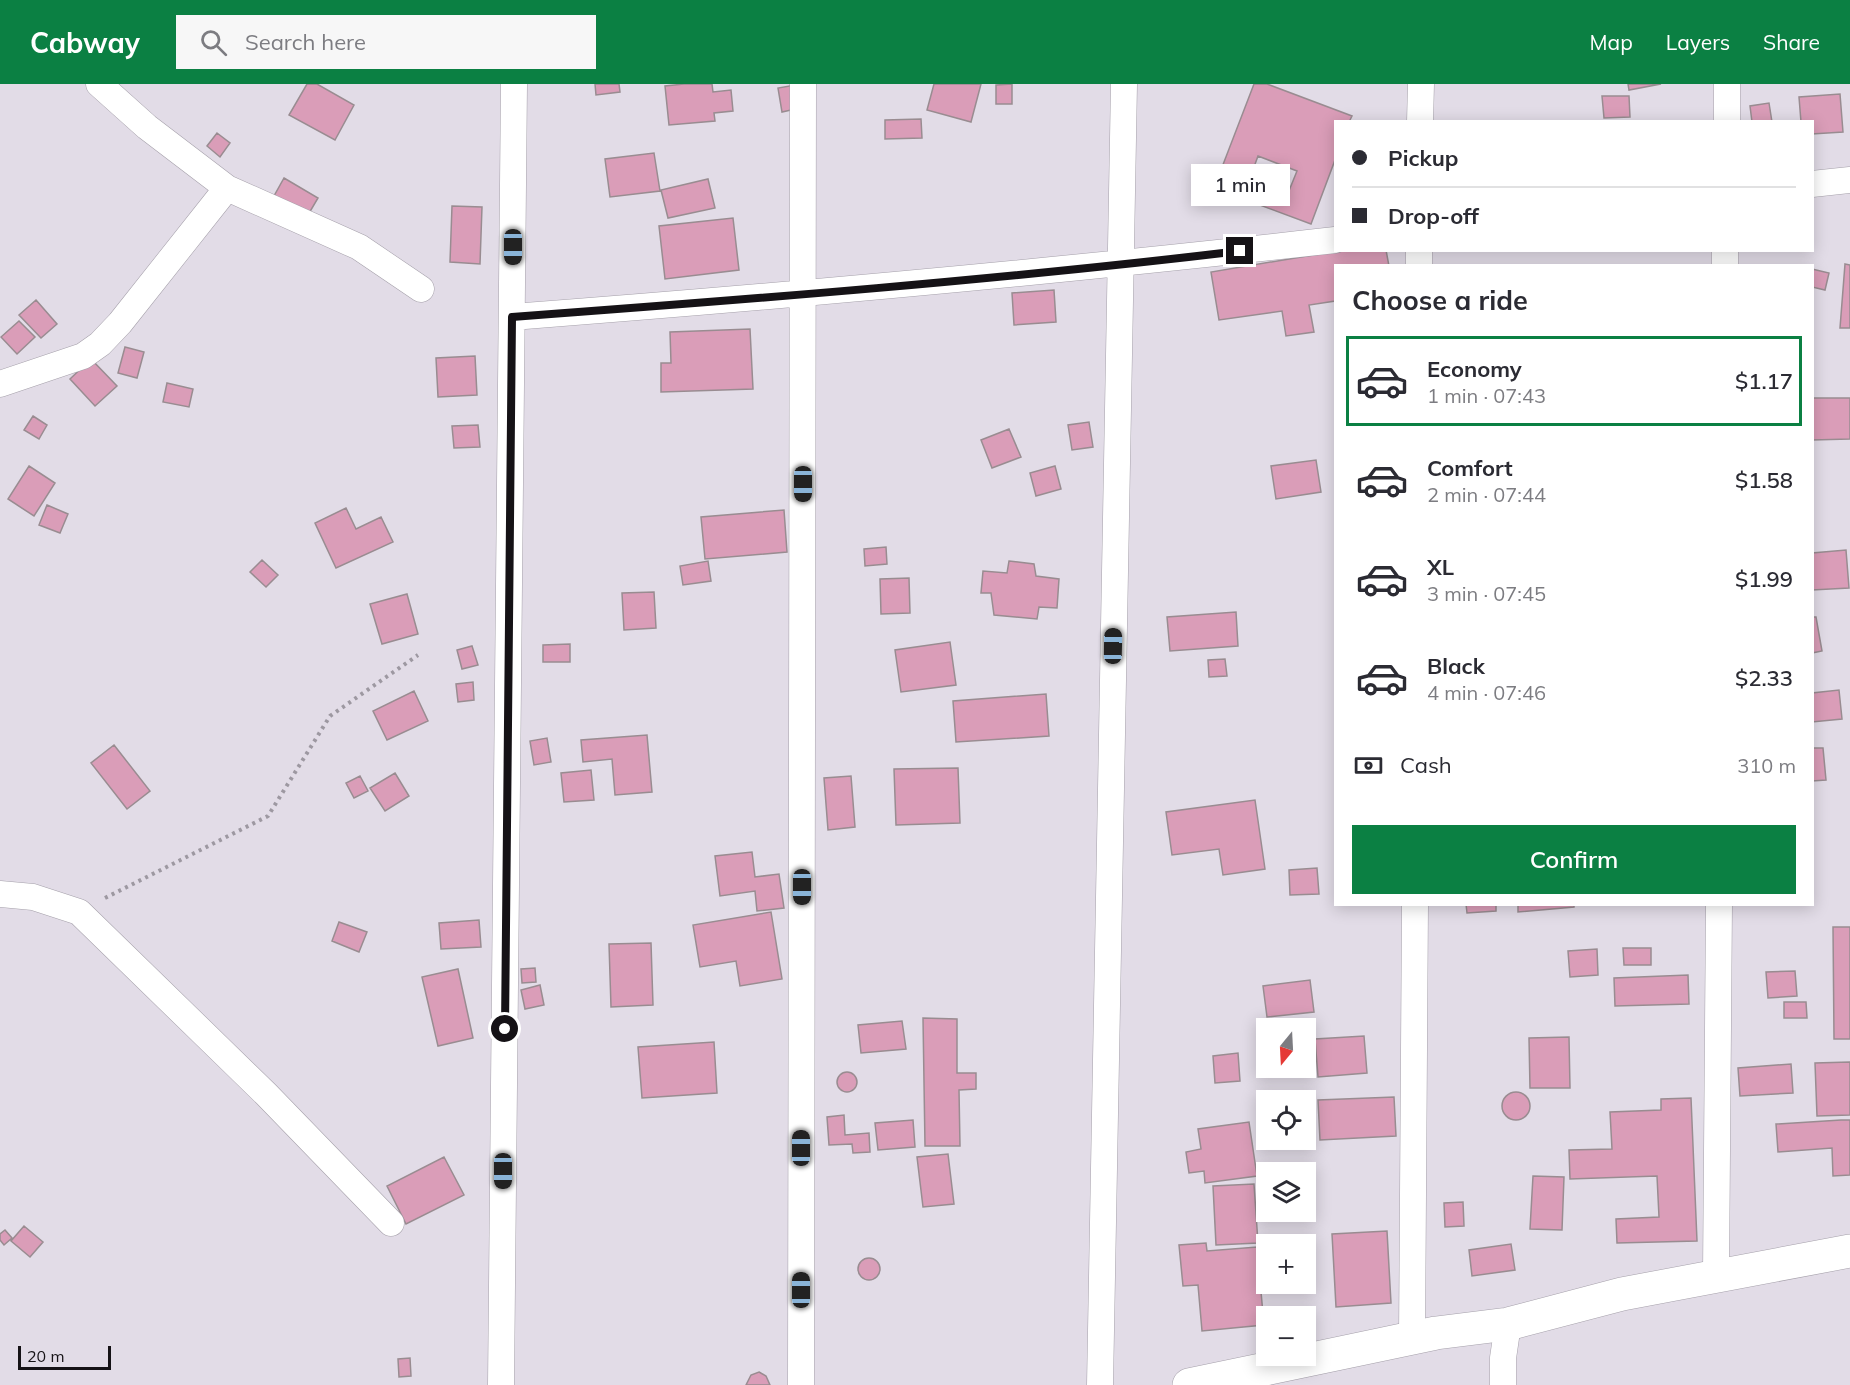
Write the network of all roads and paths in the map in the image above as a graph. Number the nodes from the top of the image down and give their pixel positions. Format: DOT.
graph roads {
  1 [pos="99,84"];
  2 [pos="514,84"];
  3 [pos="803,84"];
  4 [pos="1124,84"];
  5 [pos="1421,84"];
  6 [pos="1727,84"];
  7 [pos="1420,120"];
  8 [pos="1727,120"];
  9 [pos="1850,180"];
  10 [pos="1814,184"];
  11 [pos="227,188"];
  12 [pos="1334,240"];
  13 [pos="1120,265"];
  14 [pos="422,289"];
  15 [pos="803,294"];
  16 [pos="512,317"];
  17 [pos="0,384"];
  18 [pos="418,655"];
  19 [pos="0,894"];
  20 [pos="1415,906"];
  21 [pos="1719,906"];
  22 [pos="79,912"];
  23 [pos="391,1223"];
  24 [pos="1850,1251"];
  25 [pos="1716,1275"];
  26 [pos="1508,1324"];
  27 [pos="1412,1339"];
  28 [pos="1223,1381"];
  29 [pos="501,1385"];
  30 [pos="801,1385"];
  31 [pos="1100,1385"];
  32 [pos="1189,1385"];
  33 [pos="1503,1385"];
  1 -- 11 [label="street"];
  2 -- 16 [label="street"];
  3 -- 15 [label="street"];
  4 -- 13 [label="street"];
  5 -- 7 [label="street"];
  6 -- 8 [label="street"];
  9 -- 10 [label="street"];
  11 -- 14 [label="street"];
  11 -- 17 [label="street"];
  12 -- 13 [label="street"];
  13 -- 15 [label="street"];
  13 -- 31 [label="street"];
  15 -- 16 [label="street"];
  15 -- 30 [label="street"];
  16 -- 29 [label="street"];
  18 -- 22 [label="path"];
  19 -- 22 [label="street"];
  20 -- 27 [label="street"];
  21 -- 25 [label="street"];
  22 -- 23 [label="street"];
  24 -- 25 [label="main road"];
  25 -- 26 [label="main road"];
  26 -- 27 [label="main road"];
  26 -- 33 [label="street"];
  27 -- 28 [label="main road"];
  28 -- 32 [label="main road"];
}
